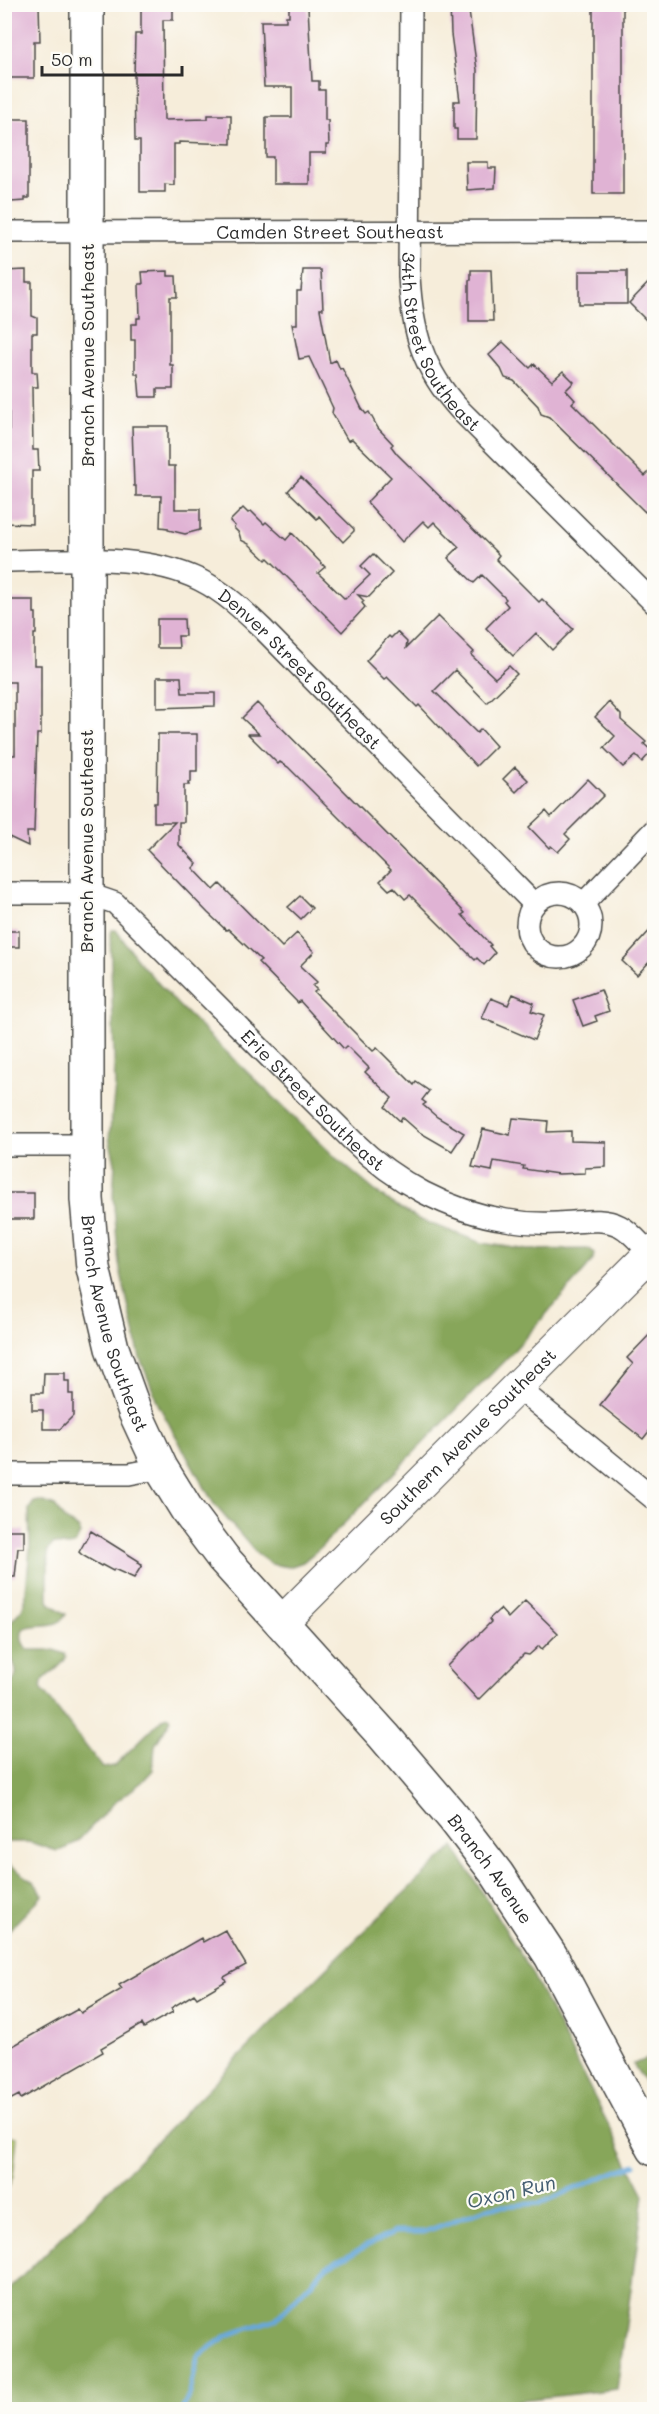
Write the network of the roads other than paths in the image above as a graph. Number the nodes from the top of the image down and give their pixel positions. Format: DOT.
graph roads {
  1 [pos="87,4"];
  2 [pos="411,4"];
  3 [pos="654,231"];
  4 [pos="4,232"];
  5 [pos="87,232"];
  6 [pos="409,232"];
  7 [pos="4,561"];
  8 [pos="86,561"];
  9 [pos="654,603"];
  10 [pos="654,830"];
  11 [pos="4,893"];
  12 [pos="86,893"];
  13 [pos="534,904"];
  14 [pos="583,904"];
  15 [pos="4,1145"];
  16 [pos="86,1145"];
  17 [pos="652,1252"];
  18 [pos="517,1387"];
  19 [pos="162,1468"];
  20 [pos="4,1474"];
  21 [pos="654,1499"];
  22 [pos="281,1623"];
  23 [pos="654,2149"];
  1 -- 5 [label="highway, Branch Avenue Southeast"];
  2 -- 6 [label="street, 34th Street Southeast"];
  3 -- 6 [label="street, Camden Street Southeast"];
  4 -- 5 [label="street, Camden Street Southeast"];
  5 -- 6 [label="street, Camden Street Southeast"];
  5 -- 8 [label="highway, Branch Avenue Southeast"];
  6 -- 9 [label="street, 34th Street Southeast"];
  7 -- 8 [label="street, Denver Street Southeast"];
  8 -- 12 [label="highway, Branch Avenue Southeast"];
  8 -- 13 [label="street, Denver Street Southeast"];
  10 -- 14 [label="street"];
  11 -- 12 [label="street, Erie Street Southeast"];
  12 -- 16 [label="highway, Branch Avenue Southeast"];
  12 -- 17 [label="street, Erie Street Southeast"];
  13 -- 14 [label="street"];
  13 -- 14 [label="street"];
  15 -- 16 [label="street"];
  16 -- 19 [label="highway, Branch Avenue Southeast"];
  17 -- 18 [label="main road, Southern Avenue Southeast"];
  18 -- 21 [label="street"];
  18 -- 22 [label="main road, Southern Avenue Southeast"];
  19 -- 20 [label="street"];
  19 -- 22 [label="highway, Branch Avenue Southeast"];
  22 -- 23 [label="highway, Branch Avenue"];
}
